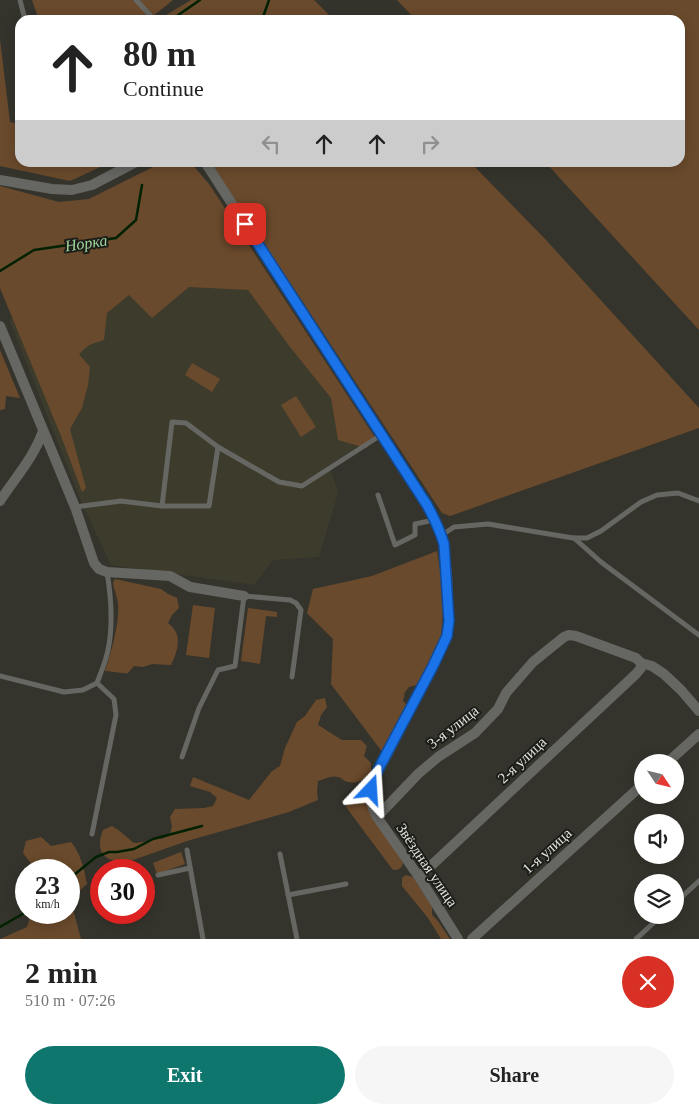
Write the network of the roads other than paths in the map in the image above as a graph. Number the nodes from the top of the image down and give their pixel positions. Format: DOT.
graph roads {
  1 [pos="20,0"];
  2 [pos="136,0"];
  3 [pos="24,15"];
  4 [pos="150,15"];
  5 [pos="126,167"];
  6 [pos="208,167"];
  7 [pos="0,180"];
  8 [pos="0,326"];
  9 [pos="43,431"];
  10 [pos="381,436"];
  11 [pos="218,446"];
  12 [pos="378,495"];
  13 [pos="0,501"];
  14 [pos="699,501"];
  15 [pos="162,506"];
  16 [pos="75,507"];
  17 [pos="435,520"];
  18 [pos="442,535"];
  19 [pos="573,538"];
  20 [pos="107,572"];
  21 [pos="244,596"];
  22 [pos="699,635"];
  23 [pos="641,664"];
  24 [pos="0,676"];
  25 [pos="292,677"];
  26 [pos="97,683"];
  27 [pos="699,711"];
  28 [pos="699,734"];
  29 [pos="677,754"];
  30 [pos="182,757"];
  31 [pos="634,792"];
  32 [pos="377,817"];
  33 [pos="92,834"];
  34 [pos="187,850"];
  35 [pos="280,854"];
  36 [pos="190,868"];
  37 [pos="158,875"];
  38 [pos="418,877"];
  39 [pos="699,882"];
  40 [pos="346,884"];
  41 [pos="288,895"];
  42 [pos="684,895"];
  43 [pos="652,924"];
  44 [pos="203,939"];
  45 [pos="297,939"];
  46 [pos="458,939"];
  47 [pos="472,939"];
  48 [pos="636,939"];
  1 -- 3 [label="lane"];
  2 -- 4 [label="lane"];
  5 -- 7 [label="street"];
  6 -- 10 [label="street, Звёздная улица"];
  8 -- 9 [label="street"];
  9 -- 13 [label="street"];
  9 -- 16 [label="street"];
  10 -- 11 [label="lane"];
  10 -- 17 [label="street, Звёздная улица"];
  11 -- 15 [label="lane"];
  11 -- 15 [label="lane"];
  12 -- 17 [label="lane"];
  14 -- 19 [label="lane"];
  15 -- 16 [label="lane"];
  16 -- 20 [label="street"];
  17 -- 18 [label="street, Звёздная улица"];
  18 -- 19 [label="lane"];
  18 -- 32 [label="street, Звёздная улица"];
  19 -- 22 [label="lane"];
  20 -- 21 [label="street"];
  20 -- 26 [label="lane"];
  21 -- 25 [label="lane"];
  21 -- 30 [label="lane"];
  23 -- 27 [label="street"];
  23 -- 32 [label="street, 3-я улица"];
  23 -- 38 [label="street, 2-я улица"];
  24 -- 26 [label="lane"];
  26 -- 33 [label="lane"];
  28 -- 29 [label="street"];
  31 -- 47 [label="street, 1-я улица"];
  32 -- 38 [label="street, Звёздная улица"];
  34 -- 36 [label="lane"];
  35 -- 41 [label="lane"];
  36 -- 37 [label="lane"];
  36 -- 44 [label="lane"];
  38 -- 46 [label="street, Звёздная улица"];
  39 -- 42 [label="lane"];
  40 -- 41 [label="lane"];
  41 -- 45 [label="lane"];
  43 -- 48 [label="lane"];
}
